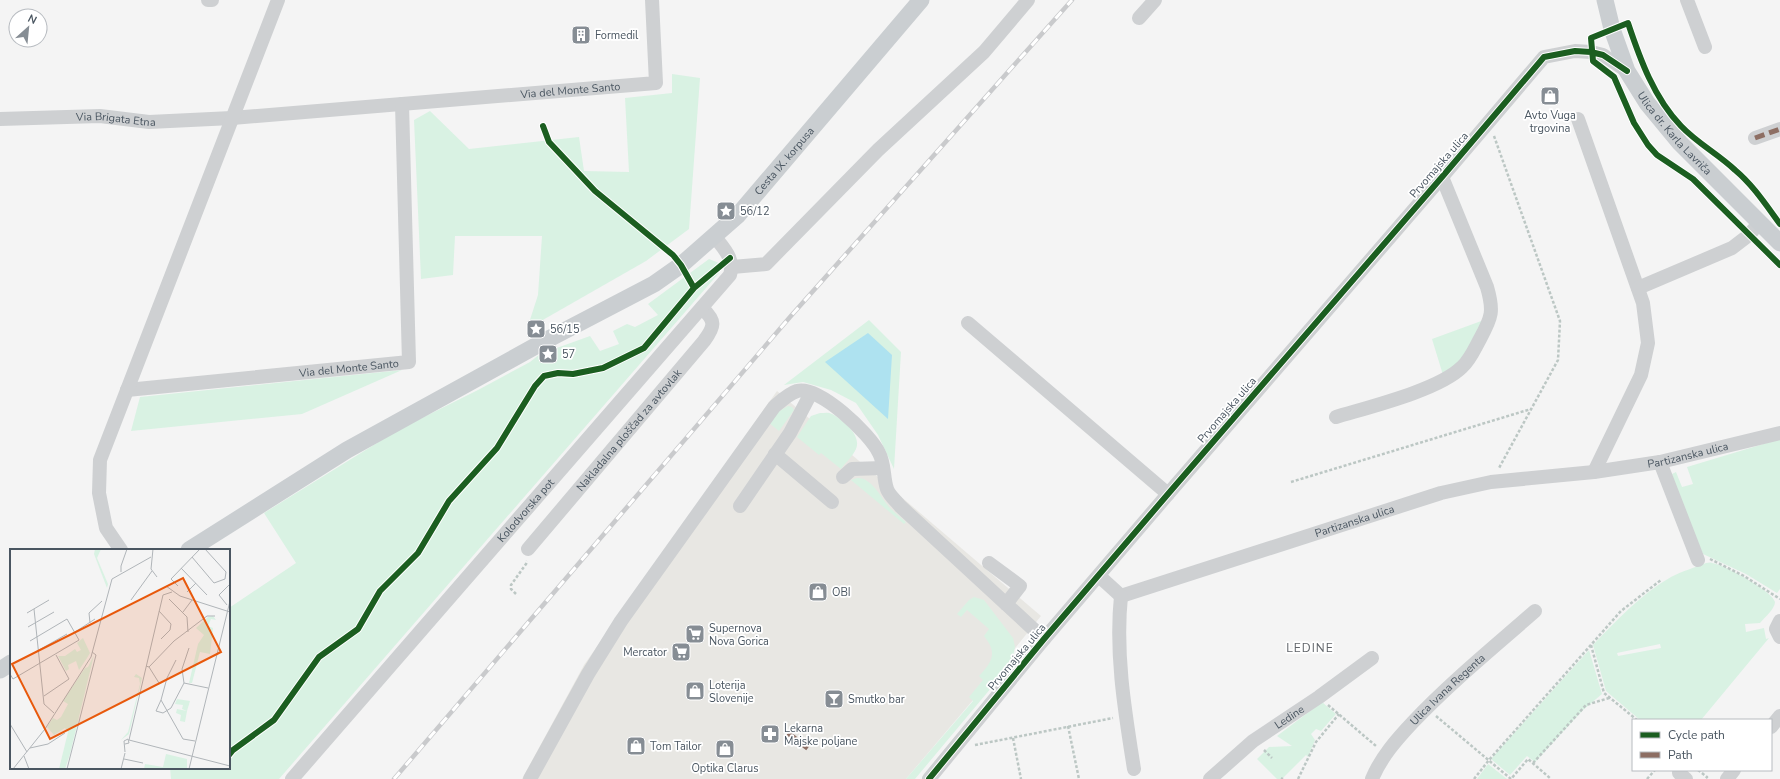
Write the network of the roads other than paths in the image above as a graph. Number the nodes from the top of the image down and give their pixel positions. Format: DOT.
graph roads {
  1 [pos="208,0"];
  2 [pos="212,0"];
  3 [pos="278,0"];
  4 [pos="652,0"];
  5 [pos="921,0"];
  6 [pos="1028,0"];
  7 [pos="1155,0"];
  8 [pos="1605,0"];
  9 [pos="1687,0"];
  10 [pos="1139,18"];
  11 [pos="1705,46"];
  12 [pos="1627,71"];
  13 [pos="402,104"];
  14 [pos="232,118"];
  15 [pos="0,119"];
  16 [pos="1578,119"];
  17 [pos="1780,129"];
  18 [pos="1755,138"];
  19 [pos="1442,178"];
  20 [pos="1759,223"];
  21 [pos="715,237"];
  22 [pos="1780,243"];
  23 [pos="732,267"];
  24 [pos="1638,288"];
  25 [pos="702,308"];
  26 [pos="968,323"];
  27 [pos="127,390"];
  28 [pos="811,393"];
  29 [pos="1336,417"];
  30 [pos="1780,433"];
  31 [pos="775,454"];
  32 [pos="1660,462"];
  33 [pos="883,468"];
  34 [pos="1594,472"];
  35 [pos="843,477"];
  36 [pos="1168,494"];
  37 [pos="832,502"];
  38 [pos="740,506"];
  39 [pos="120,549"];
  40 [pos="191,549"];
  41 [pos="528,549"];
  42 [pos="1698,560"];
  43 [pos="989,563"];
  44 [pos="1099,576"];
  45 [pos="1121,596"];
  46 [pos="1006,604"];
  47 [pos="1535,611"];
  48 [pos="1780,621"];
  49 [pos="1780,637"];
  50 [pos="1044,640"];
  51 [pos="1372,658"];
  52 [pos="10,664"];
  53 [pos="0,670"];
  54 [pos="1780,716"];
  55 [pos="1772,726"];
  56 [pos="1134,770"];
  57 [pos="1733,771"];
  58 [pos="292,779"];
  59 [pos="530,779"];
  60 [pos="929,779"];
  61 [pos="1210,779"];
  62 [pos="1372,779"];
  63 [pos="1727,779"];
  1 -- 2 [label="street"];
  3 -- 14 [label="street"];
  4 -- 13 [label="street, Via del Monte Santo"];
  5 -- 21 [label="main road, Cesta IX. korpusa"];
  6 -- 23 [label="street"];
  7 -- 10 [label="street"];
  8 -- 12 [label="main road, Ulica dr. Karla Lavriča"];
  9 -- 11 [label="street"];
  12 -- 19 [label="street, Prvomajska ulica"];
  12 -- 20 [label="main road, Ulica dr. Karla Lavriča"];
  13 -- 14 [label="street, Via del Monte Santo"];
  13 -- 27 [label="street, Via del Monte Santo"];
  14 -- 15 [label="street, Via Brigata Etna"];
  14 -- 27 [label="street"];
  16 -- 24 [label="street"];
  17 -- 18 [label="street"];
  19 -- 29 [label="street, Prvomajska ulica"];
  19 -- 36 [label="street, Prvomajska ulica"];
  20 -- 22 [label="main road, Ulica dr. Karla Lavriča"];
  20 -- 24 [label="street"];
  21 -- 23 [label="street"];
  21 -- 40 [label="main road, Cesta IX. korpusa"];
  23 -- 25 [label="street, Kolodvorska pot"];
  24 -- 34 [label="street"];
  25 -- 41 [label="street, Nakladalna ploščad za avtovlak"];
  25 -- 58 [label="street, Kolodvorska pot"];
  26 -- 36 [label="street"];
  27 -- 39 [label="street"];
  28 -- 31 [label="street"];
  28 -- 33 [label="street"];
  28 -- 59 [label="street"];
  30 -- 32 [label="street, Partizanska ulica"];
  31 -- 37 [label="street"];
  31 -- 38 [label="street"];
  32 -- 34 [label="street, Partizanska ulica"];
  32 -- 42 [label="street"];
  33 -- 35 [label="street"];
  33 -- 46 [label="street"];
  34 -- 45 [label="street, Partizanska ulica"];
  36 -- 44 [label="street, Prvomajska ulica"];
  43 -- 46 [label="street"];
  44 -- 45 [label="street"];
  44 -- 50 [label="street, Prvomajska ulica"];
  45 -- 56 [label="street"];
  46 -- 50 [label="street"];
  47 -- 62 [label="street, Ulica Ivana Regenta"];
  48 -- 49 [label="street"];
  50 -- 60 [label="street, Prvomajska ulica"];
  51 -- 61 [label="street, Ledine"];
  52 -- 53 [label="main road"];
  54 -- 55 [label="street"];
  57 -- 63 [label="street"];
}
